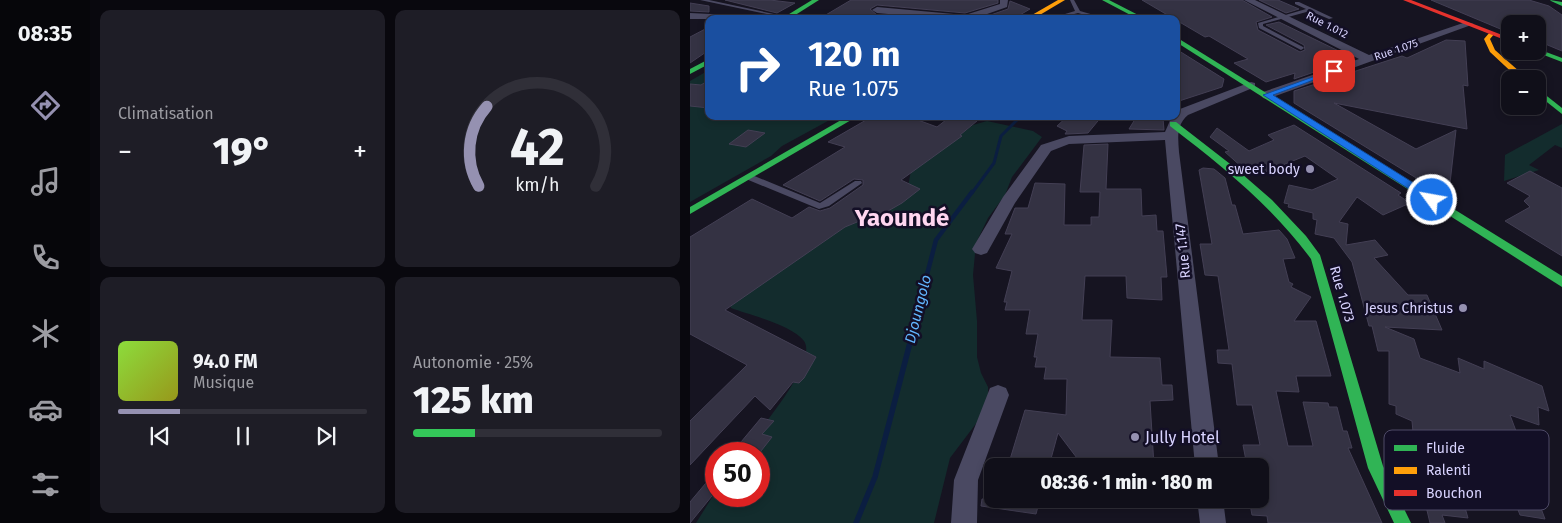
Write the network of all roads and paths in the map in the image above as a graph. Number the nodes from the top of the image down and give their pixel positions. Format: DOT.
graph roads {
  1 [pos="702,0"];
  2 [pos="816,0"];
  3 [pos="892,0"];
  4 [pos="1062,0"];
  5 [pos="1067,0"];
  6 [pos="1073,0"];
  7 [pos="1105,0"];
  8 [pos="1248,0"];
  9 [pos="1406,0"];
  10 [pos="1297,3"];
  11 [pos="915,4"];
  12 [pos="1006,4"];
  13 [pos="1311,9"];
  14 [pos="690,11"];
  15 [pos="1078,12"];
  16 [pos="904,13"];
  17 [pos="724,15"];
  18 [pos="771,15"];
  19 [pos="790,15"];
  20 [pos="901,15"];
  21 [pos="925,15"];
  22 [pos="977,15"];
  23 [pos="1035,15"];
  24 [pos="1068,15"];
  25 [pos="1090,15"];
  26 [pos="1135,15"];
  27 [pos="690,16"];
  28 [pos="705,16"];
  29 [pos="1283,17"];
  30 [pos="1331,18"];
  31 [pos="1469,24"];
  32 [pos="1492,33"];
  33 [pos="1501,36"];
  34 [pos="1180,41"];
  35 [pos="1301,48"];
  36 [pos="1546,54"];
  37 [pos="1368,60"];
  38 [pos="1562,60"];
  39 [pos="705,64"];
  40 [pos="1514,70"];
  41 [pos="690,72"];
  42 [pos="1251,85"];
  43 [pos="1267,95"];
  44 [pos="1546,98"];
  45 [pos="1562,112"];
  46 [pos="1180,115"];
  47 [pos="847,120"];
  48 [pos="1175,120"];
  49 [pos="1172,130"];
  50 [pos="749,176"];
  51 [pos="858,183"];
  52 [pos="690,211"];
  53 [pos="981,248"];
  54 [pos="1562,282"];
  55 [pos="998,395"];
  56 [pos="1206,458"];
  57 [pos="1384,484"];
  58 [pos="1211,508"];
  59 [pos="1397,510"];
  60 [pos="964,523"];
  61 [pos="1213,523"];
  62 [pos="1403,523"];
  1 -- 18 [label="lane"];
  2 -- 19 [label="main road"];
  3 -- 16 [label="street"];
  4 -- 23 [label="main road"];
  5 -- 6 [label="main road"];
  6 -- 15 [label="lane"];
  7 -- 26 [label="main road"];
  8 -- 29 [label="street, Rue 1.012"];
  9 -- 31 [label="main road"];
  10 -- 13 [label="lane"];
  11 -- 16 [label="street"];
  12 -- 22 [label="street"];
  13 -- 29 [label="lane"];
  13 -- 30 [label="lane"];
  14 -- 17 [label="street"];
  15 -- 24 [label="lane"];
  15 -- 25 [label="lane"];
  16 -- 20 [label="street"];
  16 -- 21 [label="street"];
  27 -- 28 [label="street"];
  29 -- 35 [label="lane"];
  29 -- 37 [label="street, Rue 1.012"];
  31 -- 32 [label="main road"];
  31 -- 37 [label="street, Rue 1.075"];
  32 -- 33 [label="main road"];
  32 -- 40 [label="main road"];
  34 -- 42 [label="main road"];
  36 -- 38 [label="main road"];
  37 -- 43 [label="street, Rue 1.075"];
  39 -- 41 [label="main road"];
  42 -- 43 [label="main road"];
  42 -- 46 [label="street"];
  43 -- 54 [label="main road"];
  44 -- 45 [label="main road"];
  47 -- 50 [label="main road"];
  48 -- 49 [label="street"];
  49 -- 53 [label="street"];
  49 -- 56 [label="street, Rue 1.147"];
  49 -- 57 [label="main road, Rue 1.073"];
  50 -- 51 [label="lane"];
  50 -- 52 [label="main road"];
  55 -- 60 [label="street"];
  58 -- 61 [label="street"];
  59 -- 62 [label="main road, Rue 1.073"];
}
